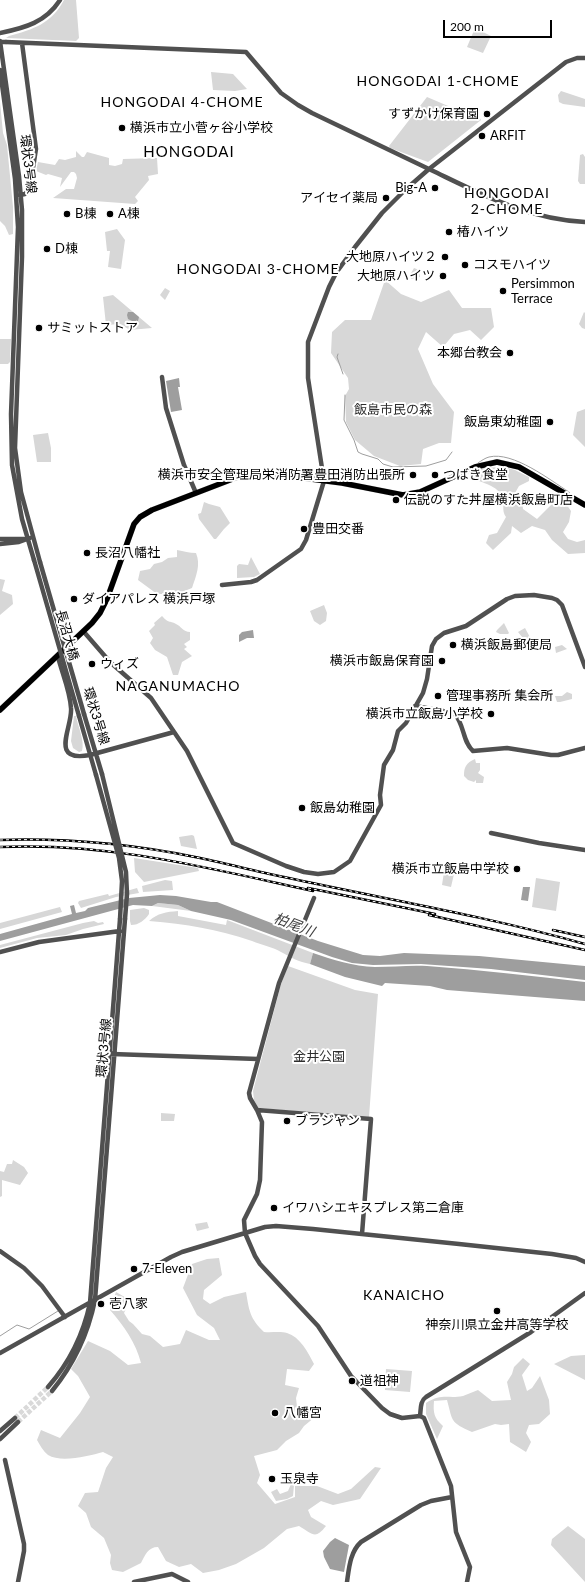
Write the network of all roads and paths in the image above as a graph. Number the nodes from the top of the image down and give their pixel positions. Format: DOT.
graph roads {
  1 [pos="60,0"];
  2 [pos="0,33"];
  3 [pos="0,42"];
  4 [pos="22,43"];
  5 [pos="585,58"];
  6 [pos="0,70"];
  7 [pos="428,169"];
  8 [pos="19,196"];
  9 [pos="585,222"];
  10 [pos="162,377"];
  11 [pos="324,481"];
  12 [pos="196,493"];
  13 [pos="585,505"];
  14 [pos="30,538"];
  15 [pos="0,539"];
  16 [pos="0,544"];
  17 [pos="34,560"];
  18 [pos="222,585"];
  19 [pos="84,632"];
  20 [pos="58,657"];
  21 [pos="585,667"];
  22 [pos="415,706"];
  23 [pos="0,710"];
  24 [pos="82,715"];
  25 [pos="174,732"];
  26 [pos="585,748"];
  27 [pos="96,753"];
  28 [pos="90,755"];
  29 [pos="491,833"];
  30 [pos="585,850"];
  31 [pos="314,898"];
  32 [pos="123,919"];
  33 [pos="122,931"];
  34 [pos="0,952"];
  35 [pos="112,1054"];
  36 [pos="258,1059"];
  37 [pos="257,1110"];
  38 [pos="245,1233"];
  39 [pos="362,1234"];
  40 [pos="0,1251"];
  41 [pos="585,1262"];
  42 [pos="585,1293"];
  43 [pos="95,1300"];
  44 [pos="90,1303"];
  45 [pos="65,1318"];
  46 [pos="0,1353"];
  47 [pos="420,1416"];
  48 [pos="0,1431"];
  49 [pos="0,1439"];
  50 [pos="5,1460"];
  51 [pos="452,1497"];
  52 [pos="18,1582"];
  53 [pos="135,1582"];
  54 [pos="188,1582"];
  55 [pos="347,1582"];
  56 [pos="467,1582"];
  1 -- 2 [label="street"];
  3 -- 4 [label="street, bridge"];
  3 -- 8 [label="street, 環状3号線"];
  4 -- 7 [label="street"];
  4 -- 8 [label="street"];
  5 -- 7 [label="street"];
  6 -- 8 [label="street, 環状3号線"];
  7 -- 9 [label="street"];
  7 -- 11 [label="street"];
  8 -- 14 [label="street, 環状3号線"];
  10 -- 12 [label="street"];
  11 -- 12 [label="main road"];
  11 -- 13 [label="main road"];
  11 -- 18 [label="street"];
  12 -- 19 [label="main road"];
  14 -- 15 [label="street"];
  14 -- 16 [label="street"];
  14 -- 17 [label="street, 環状3号線"];
  14 -- 24 [label="street, 環状3号線, bridge"];
  17 -- 24 [label="street, 長沼大橋, bridge"];
  19 -- 20 [label="main road"];
  19 -- 25 [label="street"];
  20 -- 23 [label="main road"];
  20 -- 28 [label="street"];
  21 -- 22 [label="street"];
  22 -- 25 [label="street"];
  22 -- 26 [label="street"];
  24 -- 27 [label="street, 環状3号線"];
  24 -- 28 [label="street, 環状3号線"];
  25 -- 27 [label="street"];
  27 -- 28 [label="street"];
  27 -- 32 [label="street, 環状3号線, bridge"];
  28 -- 32 [label="street, 環状3号線, bridge"];
  29 -- 30 [label="street"];
  31 -- 36 [label="street"];
  32 -- 33 [label="street, 環状3号線"];
  33 -- 34 [label="street"];
  33 -- 35 [label="street, 環状3号線"];
  35 -- 36 [label="street"];
  35 -- 43 [label="street, 環状3号線"];
  35 -- 44 [label="street, 環状3号線"];
  36 -- 37 [label="street"];
  37 -- 38 [label="street"];
  37 -- 39 [label="street"];
  38 -- 39 [label="street"];
  38 -- 43 [label="street"];
  38 -- 47 [label="street"];
  39 -- 41 [label="street"];
  40 -- 45 [label="street"];
  42 -- 47 [label="street"];
  43 -- 44 [label="street"];
  43 -- 44 [label="street, 環状3号線"];
  44 -- 45 [label="street"];
  45 -- 46 [label="street"];
  47 -- 51 [label="street"];
  48 -- 49 [label="street"];
  50 -- 52 [label="street"];
  51 -- 55 [label="street"];
  51 -- 56 [label="street"];
  53 -- 54 [label="street"];
}
